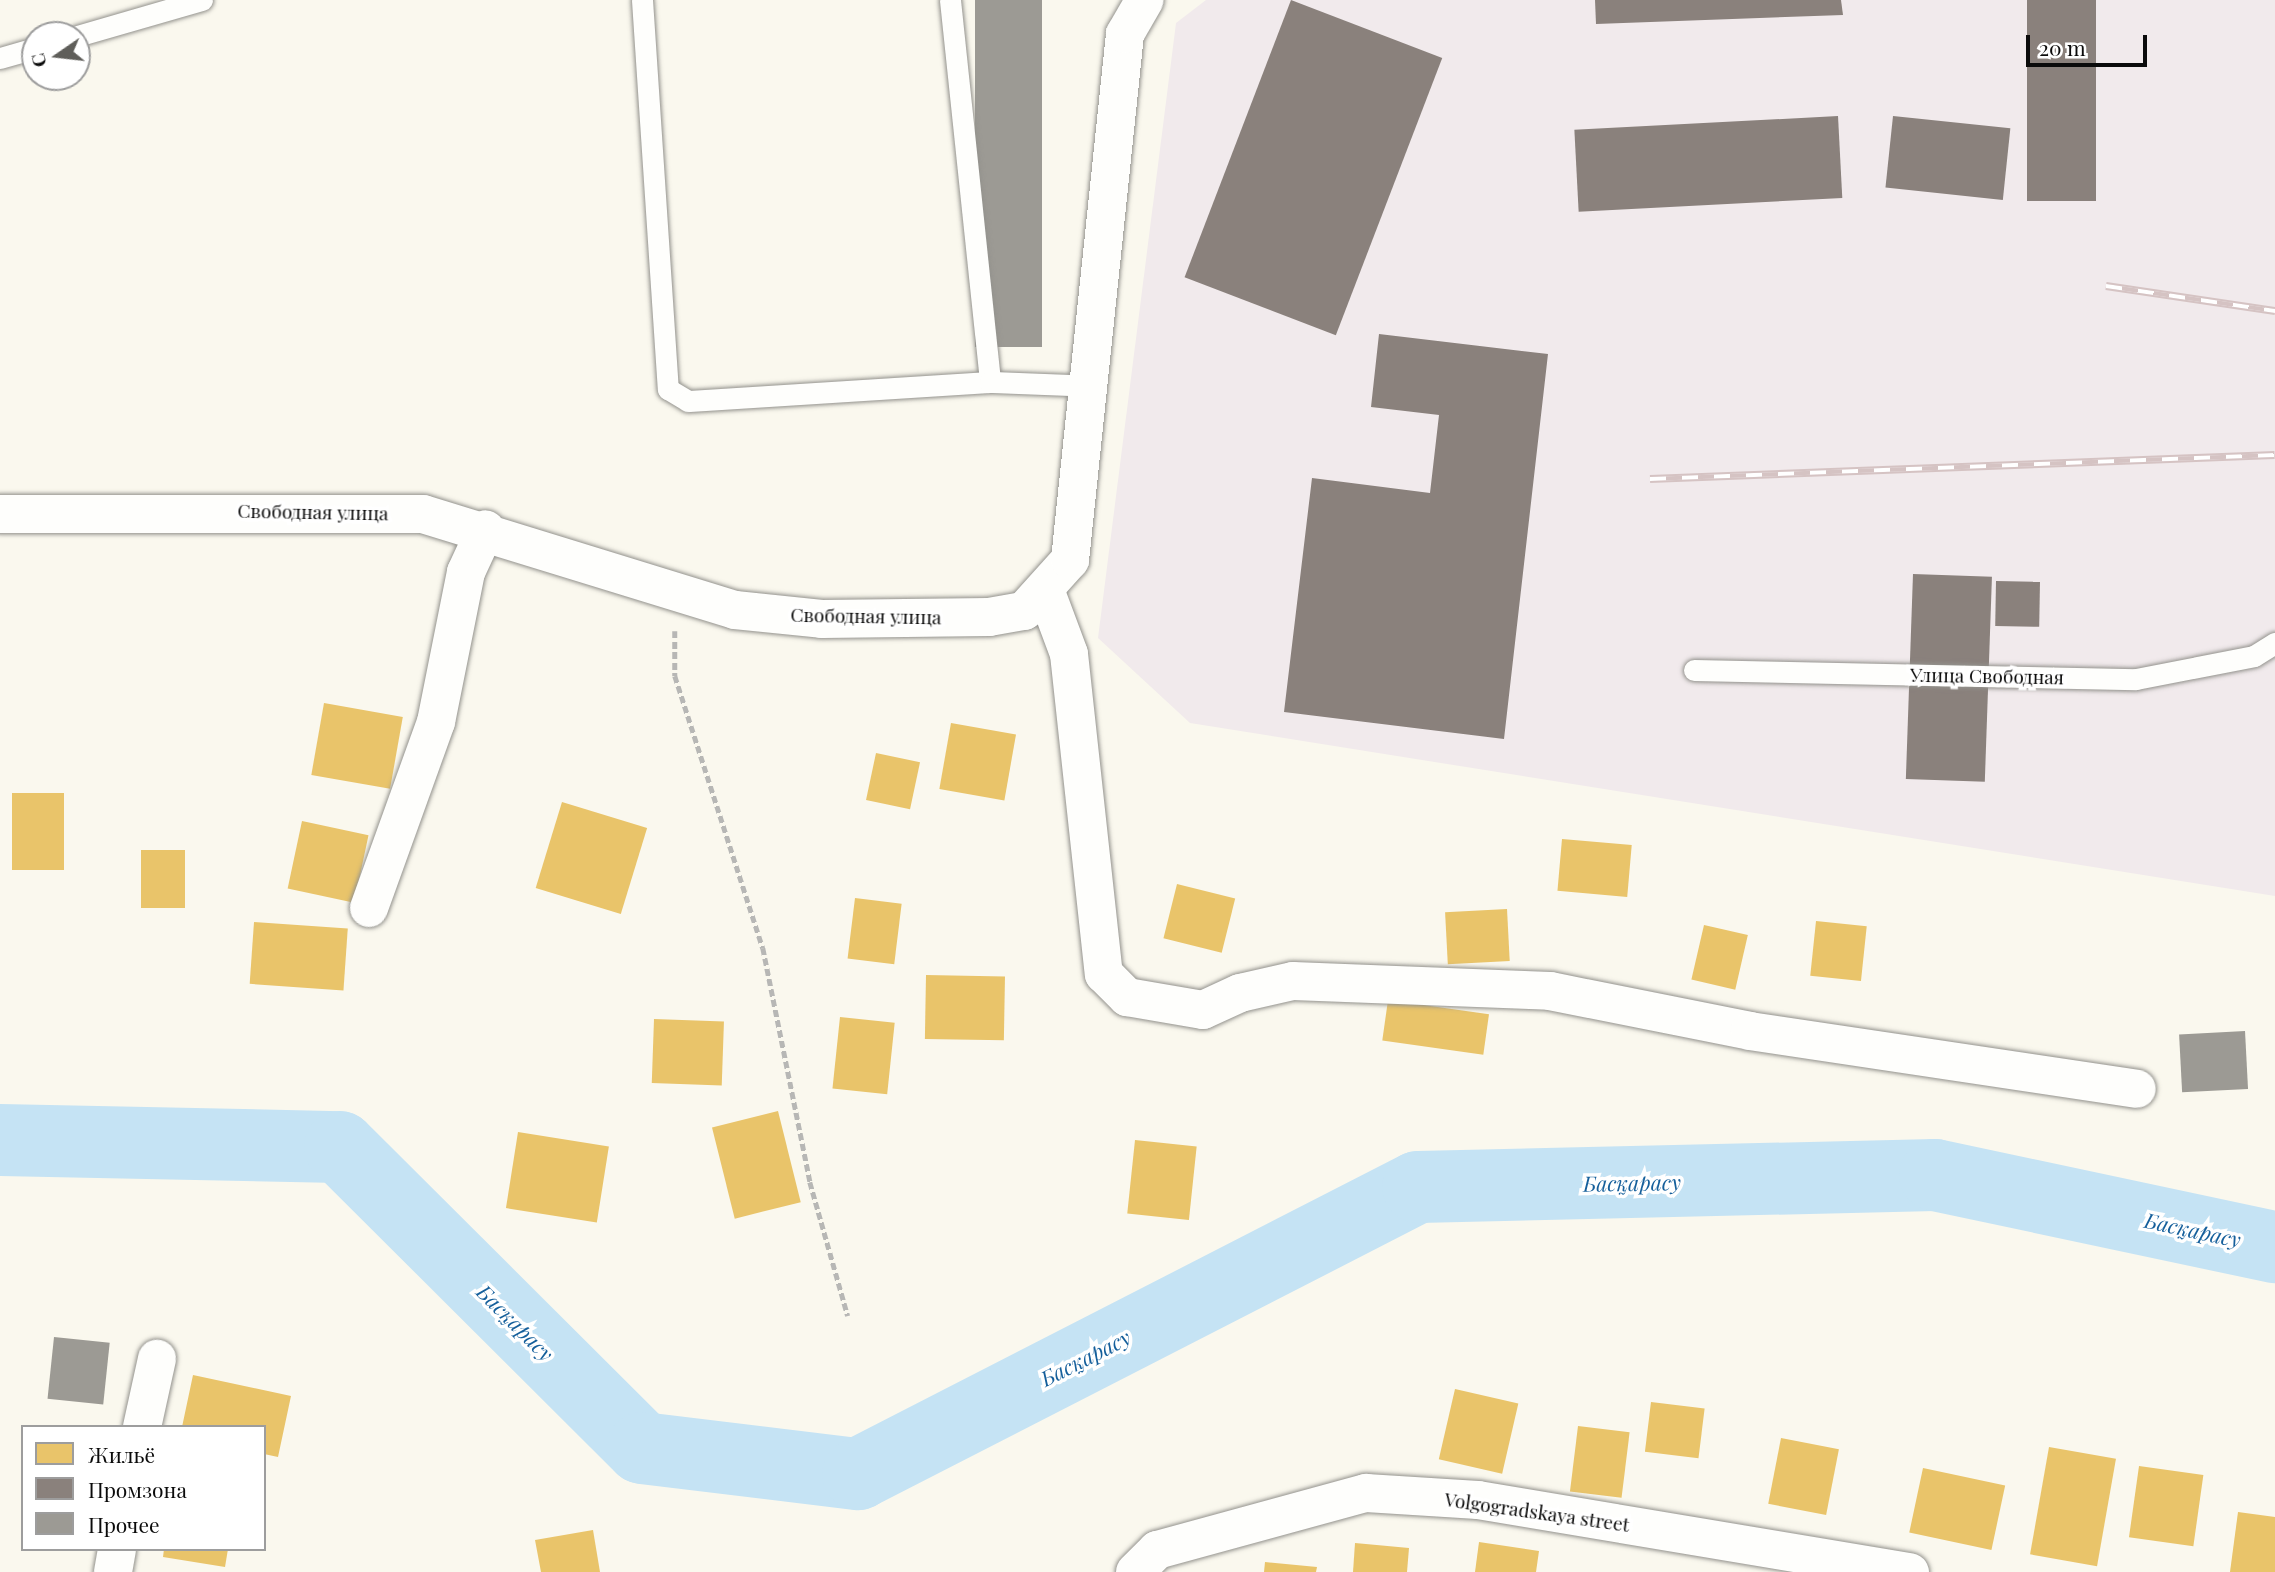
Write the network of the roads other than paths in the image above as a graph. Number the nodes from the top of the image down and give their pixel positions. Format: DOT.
graph roads {
  1 [pos="202,0"];
  2 [pos="642,0"];
  3 [pos="950,0"];
  4 [pos="1145,0"];
  5 [pos="91,32"];
  6 [pos="21,52"];
  7 [pos="0,58"];
  8 [pos="990,382"];
  9 [pos="1093,386"];
  10 [pos="0,514"];
  11 [pos="486,529"];
  12 [pos="1046,592"];
  13 [pos="2275,643"];
  14 [pos="1694,670"];
  15 [pos="369,908"];
  16 [pos="2137,1089"];
  17 [pos="156,1359"];
  18 [pos="142,1425"];
  19 [pos="117,1551"];
  20 [pos="113,1572"];
  21 [pos="1135,1572"];
  22 [pos="1910,1572"];
  1 -- 5 [label="lane"];
  2 -- 8 [label="lane"];
  3 -- 8 [label="lane"];
  4 -- 9 [label="street, Свободная улица"];
  6 -- 7 [label="lane"];
  8 -- 9 [label="lane"];
  9 -- 12 [label="street, Свободная улица"];
  10 -- 11 [label="street, Свободная улица"];
  11 -- 12 [label="street, Свободная улица"];
  11 -- 15 [label="street"];
  12 -- 16 [label="street"];
  13 -- 14 [label="lane, Улица Свободная"];
  17 -- 18 [label="street"];
  19 -- 20 [label="street"];
  21 -- 22 [label="street, Volgogradskaya street"];
}
